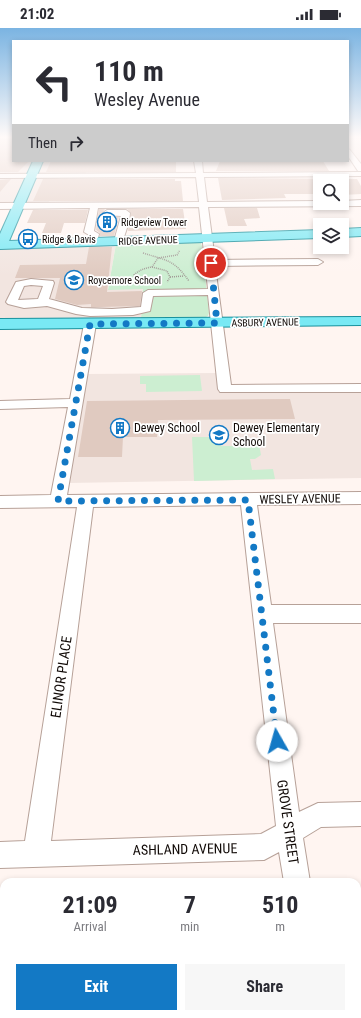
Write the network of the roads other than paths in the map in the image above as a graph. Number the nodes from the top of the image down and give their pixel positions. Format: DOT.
graph roads {
  1 [pos="28,183"];
  2 [pos="201,183"];
  3 [pos="361,203"];
  4 [pos="204,204"];
  5 [pos="0,206"];
  6 [pos="18,206"];
  7 [pos="94,209"];
  8 [pos="361,232"];
  9 [pos="349,233"];
  10 [pos="313,234"];
  11 [pos="120,237"];
  12 [pos="208,237"];
  13 [pos="93,238"];
  14 [pos="0,245"];
  15 [pos="318,262"];
  16 [pos="211,263"];
  17 [pos="214,292"];
  18 [pos="43,302"];
  19 [pos="361,321"];
  20 [pos="217,323"];
  21 [pos="0,324"];
  22 [pos="90,324"];
  23 [pos="361,388"];
  24 [pos="76,403"];
  25 [pos="0,405"];
  26 [pos="361,498"];
  27 [pos="248,500"];
  28 [pos="58,501"];
  29 [pos="86,501"];
  30 [pos="0,502"];
  31 [pos="262,614"];
  32 [pos="361,614"];
  33 [pos="361,814"];
  34 [pos="289,831"];
  35 [pos="36,853"];
  36 [pos="0,855"];
  37 [pos="296,878"];
  1 -- 6 [label="main road"];
  2 -- 4 [label="street"];
  3 -- 4 [label="street"];
  4 -- 7 [label="street"];
  4 -- 12 [label="street"];
  5 -- 6 [label="street"];
  6 -- 7 [label="street"];
  6 -- 14 [label="main road"];
  7 -- 11 [label="street"];
  7 -- 13 [label="street"];
  8 -- 9 [label="main road"];
  10 -- 12 [label="main road, RIDGE AVENUE"];
  11 -- 12 [label="main road, RIDGE AVENUE"];
  11 -- 13 [label="main road, RIDGE AVENUE"];
  12 -- 16 [label="street"];
  13 -- 14 [label="main road, RIDGE AVENUE"];
  15 -- 16 [label="street"];
  16 -- 17 [label="street"];
  17 -- 18 [label="street"];
  17 -- 20 [label="street"];
  19 -- 20 [label="main road, ASBURY AVENUE"];
  20 -- 22 [label="main road, ASBURY AVENUE"];
  20 -- 23 [label="street"];
  21 -- 22 [label="main road, ASBURY AVENUE"];
  22 -- 24 [label="street"];
  24 -- 25 [label="street"];
  24 -- 28 [label="street"];
  26 -- 27 [label="street, WESLEY AVENUE"];
  27 -- 29 [label="street, WESLEY AVENUE"];
  27 -- 31 [label="street, GROVE STREET"];
  28 -- 29 [label="street, WESLEY AVENUE"];
  28 -- 30 [label="street, WESLEY AVENUE"];
  29 -- 35 [label="street, ELINOR PLACE"];
  31 -- 32 [label="street"];
  31 -- 34 [label="street, GROVE STREET"];
  33 -- 34 [label="street, ASHLAND AVENUE"];
  34 -- 35 [label="street, ASHLAND AVENUE"];
  34 -- 37 [label="street, GROVE STREET"];
  35 -- 36 [label="street, ASHLAND AVENUE"];
}
